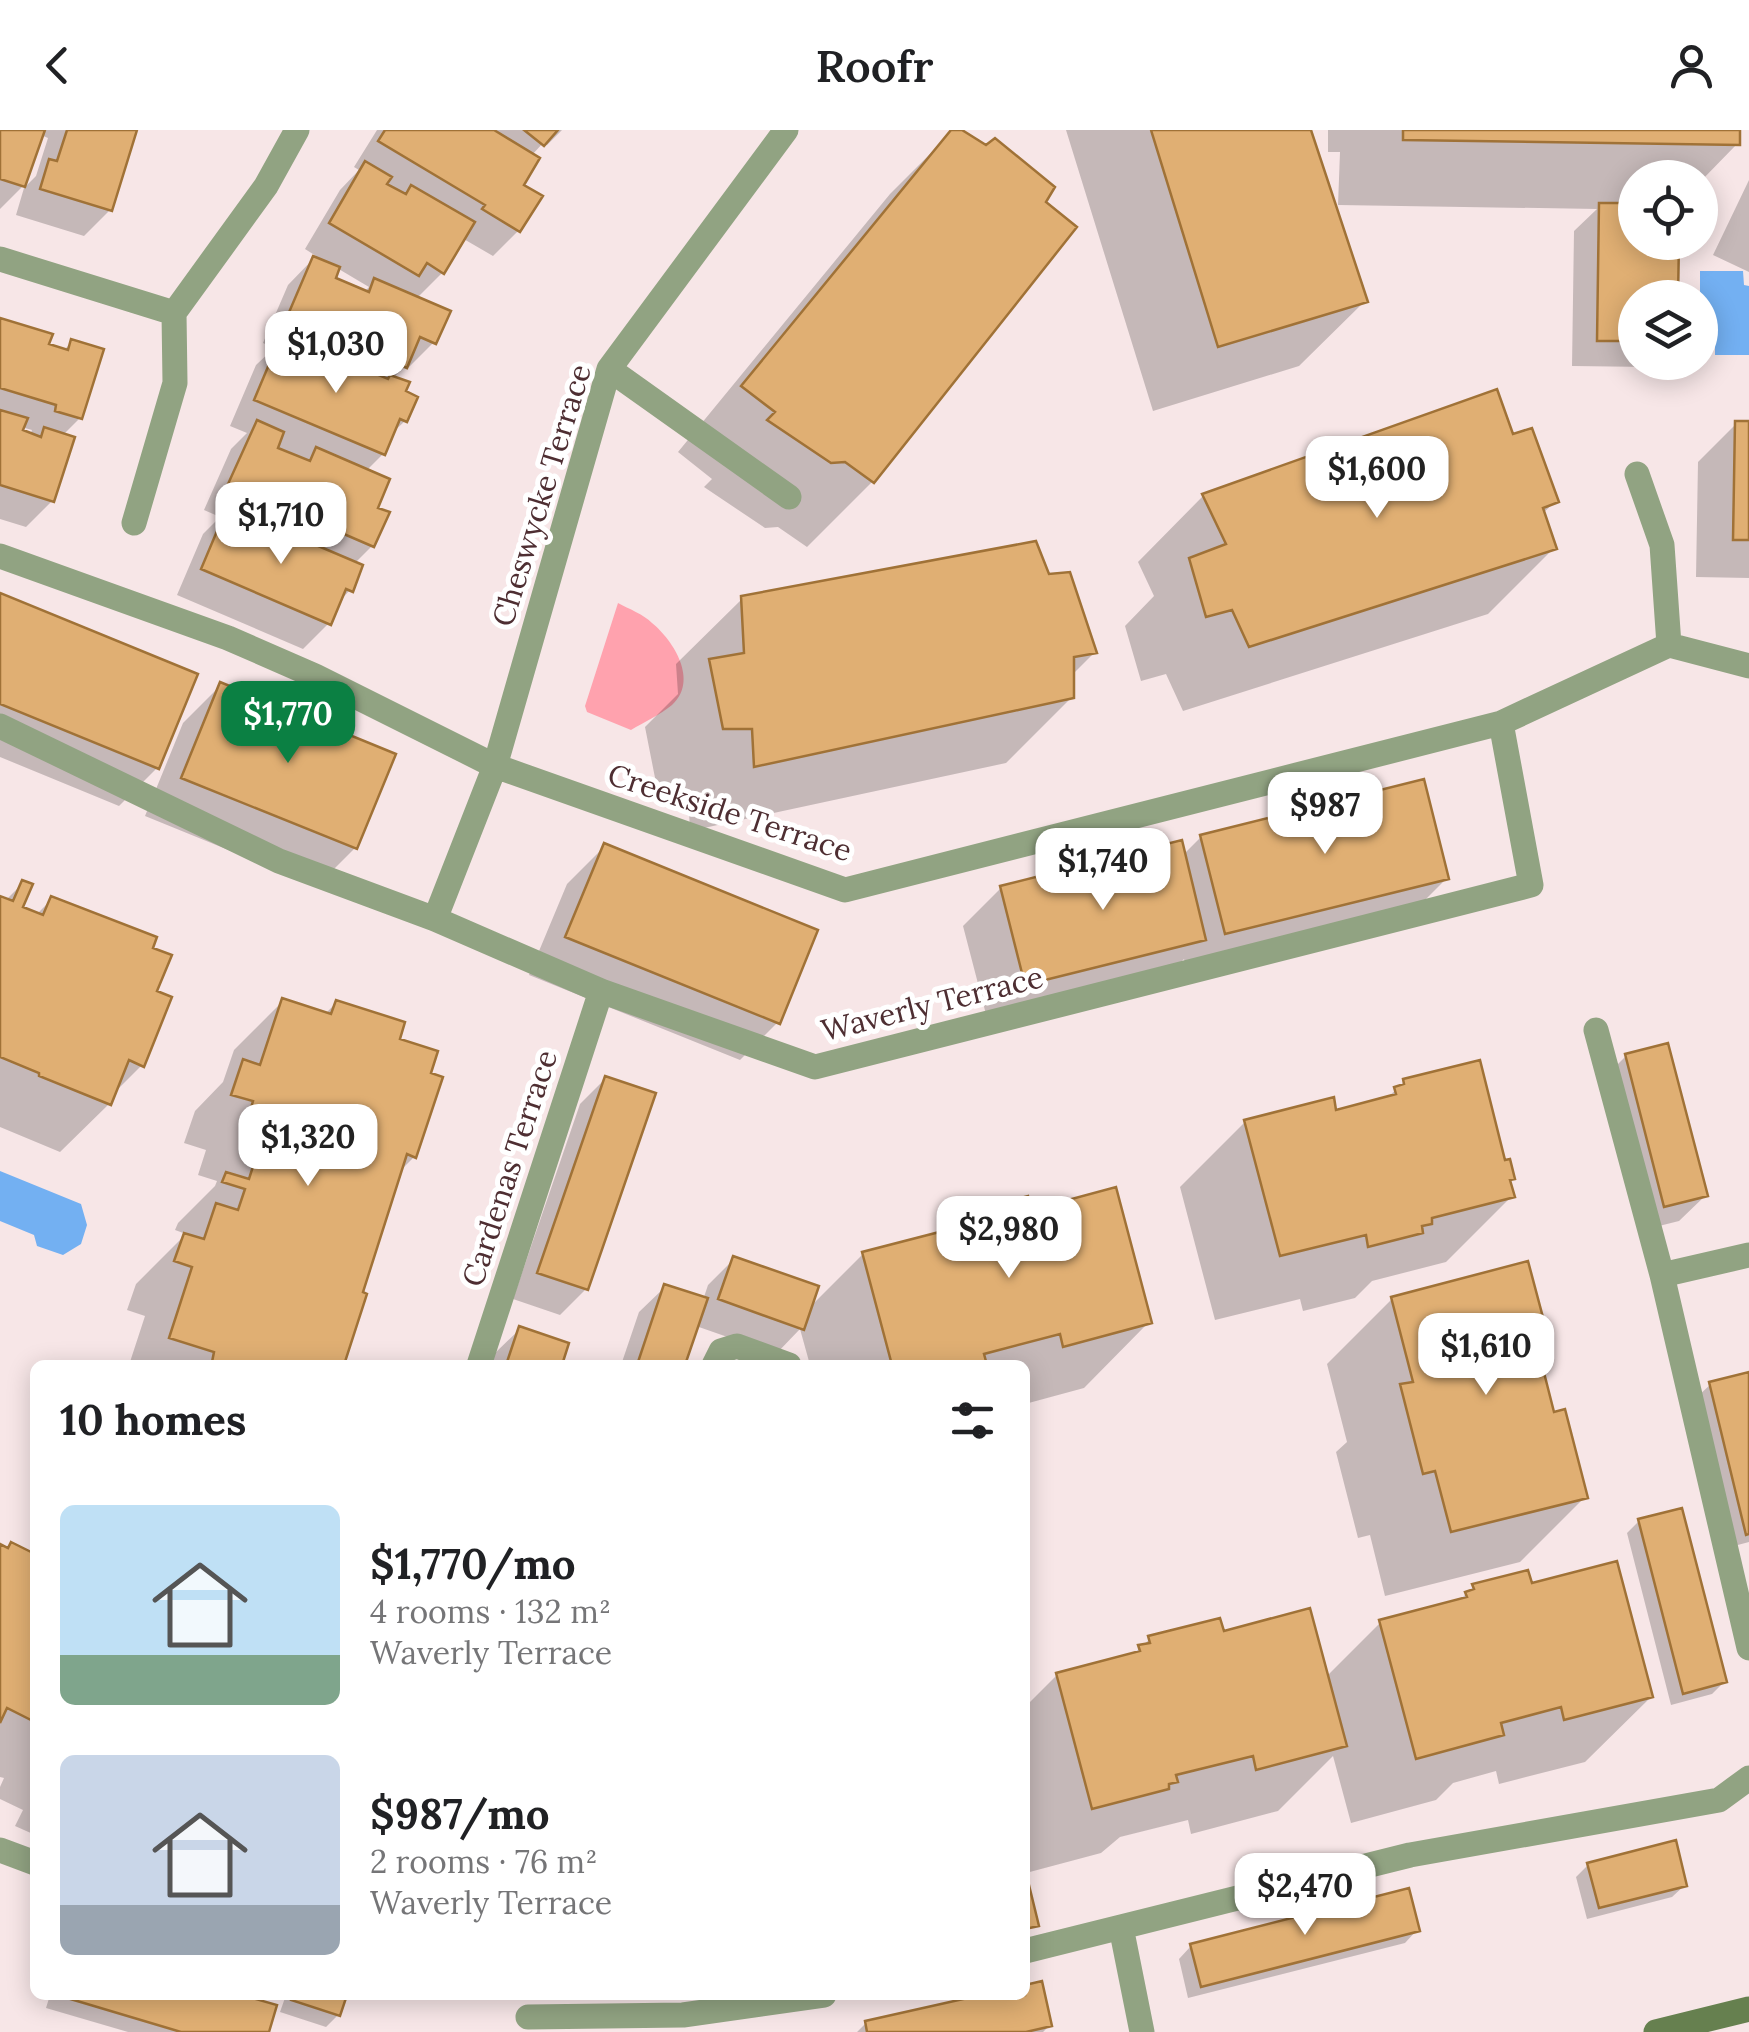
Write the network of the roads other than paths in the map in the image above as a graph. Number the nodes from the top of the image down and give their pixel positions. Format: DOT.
graph roads {
  1 [pos="296,130"];
  2 [pos="786,130"];
  3 [pos="0,259"];
  4 [pos="174,312"];
  5 [pos="609,369"];
  6 [pos="1636,474"];
  7 [pos="788,497"];
  8 [pos="134,522"];
  9 [pos="0,556"];
  10 [pos="1669,645"];
  11 [pos="1749,666"];
  12 [pos="1502,723"];
  13 [pos="0,726"];
  14 [pos="495,766"];
  15 [pos="435,919"];
  16 [pos="601,991"];
  17 [pos="1596,1030"];
  18 [pos="1749,1255"];
  19 [pos="1662,1275"];
  20 [pos="480,1360"];
  21 [pos="717,1360"];
  22 [pos="776,1360"];
  23 [pos="1749,1648"];
  24 [pos="1749,1778"];
  25 [pos="0,1850"];
  26 [pos="30,1860"];
  27 [pos="1122,1928"];
  28 [pos="1030,1950"];
  29 [pos="752,2000"];
  30 [pos="1749,2009"];
  31 [pos="528,2017"];
  32 [pos="1142,2032"];
  33 [pos="1656,2032"];
  1 -- 4 [label="street"];
  2 -- 5 [label="street, Cheswycke Terrace"];
  3 -- 4 [label="street"];
  4 -- 8 [label="street"];
  5 -- 7 [label="street"];
  5 -- 14 [label="street, Cheswycke Terrace"];
  6 -- 10 [label="street"];
  9 -- 14 [label="street, Creekside Terrace"];
  10 -- 11 [label="street"];
  10 -- 12 [label="street, Creekside Terrace"];
  12 -- 14 [label="street, Creekside Terrace"];
  12 -- 16 [label="street, Waverly Terrace"];
  13 -- 15 [label="street, Waverly Terrace"];
  14 -- 15 [label="street, Cheswycke Terrace"];
  15 -- 16 [label="street, Waverly Terrace"];
  16 -- 20 [label="street, Cardenas Terrace"];
  17 -- 19 [label="street"];
  18 -- 19 [label="street"];
  19 -- 23 [label="street"];
  21 -- 22 [label="street"];
  24 -- 27 [label="street"];
  25 -- 26 [label="street"];
  27 -- 28 [label="street"];
  27 -- 32 [label="street"];
  29 -- 31 [label="street"];
  30 -- 33 [label="main road"];
}
